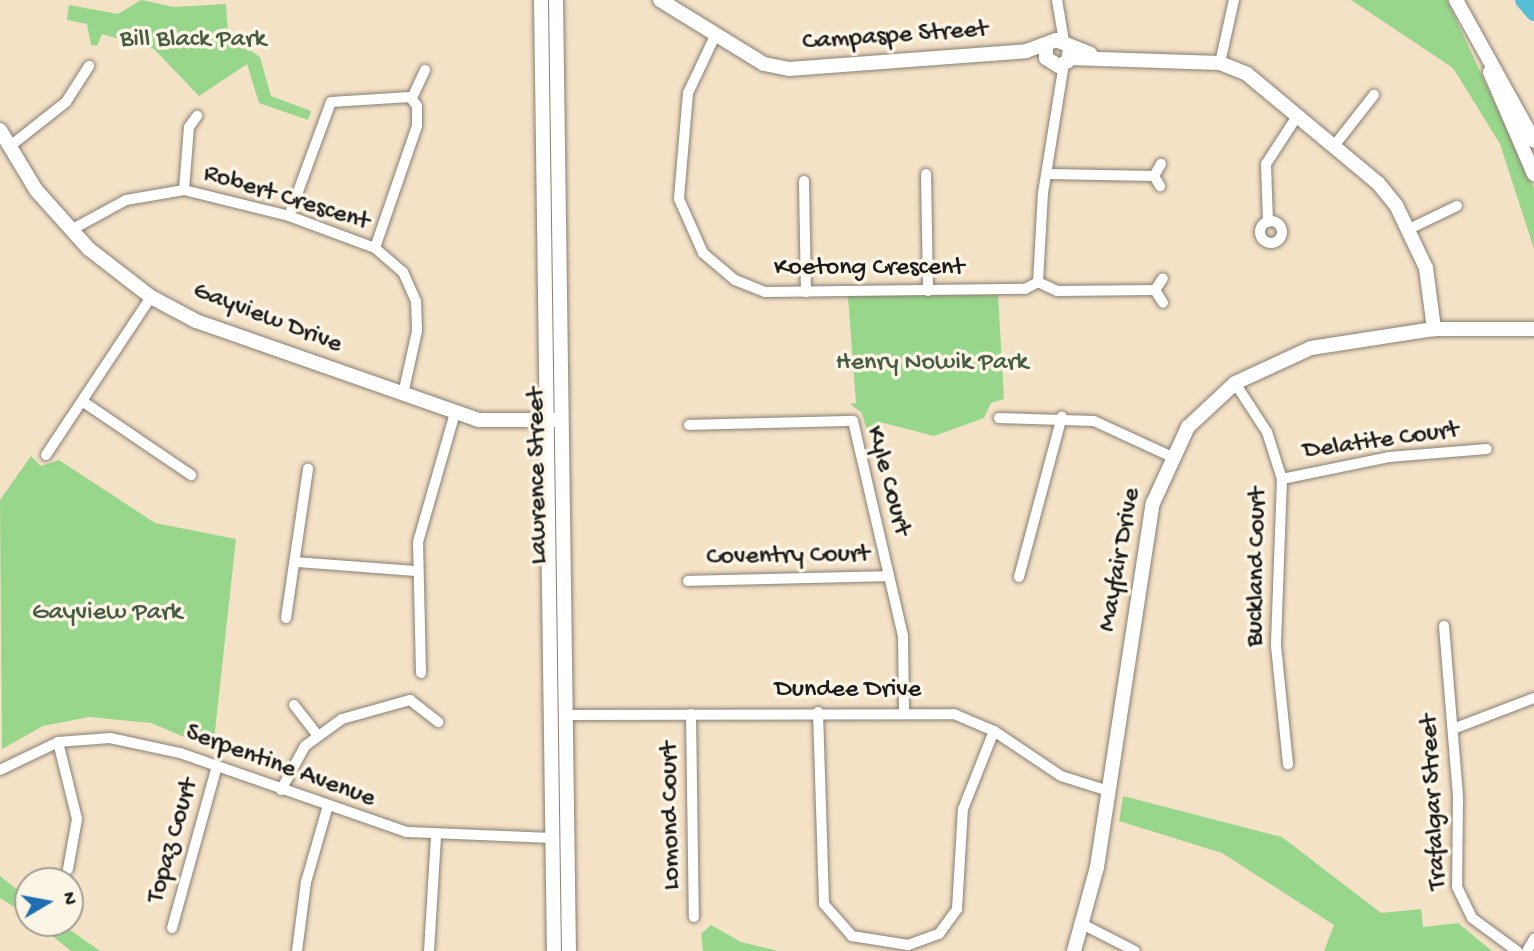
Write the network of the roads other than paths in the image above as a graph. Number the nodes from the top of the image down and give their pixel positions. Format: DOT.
graph roads {
  1 [pos="541,0"];
  2 [pos="556,0"];
  3 [pos="660,0"];
  4 [pos="1057,0"];
  5 [pos="1234,0"];
  6 [pos="1456,0"];
  7 [pos="715,36"];
  8 [pos="1058,53"];
  9 [pos="1220,63"];
  10 [pos="89,66"];
  11 [pos="425,70"];
  12 [pos="1374,95"];
  13 [pos="412,98"];
  14 [pos="1512,103"];
  15 [pos="1298,115"];
  16 [pos="197,116"];
  17 [pos="0,130"];
  18 [pos="1534,141"];
  19 [pos="1334,146"];
  20 [pos="9,147"];
  21 [pos="1161,164"];
  22 [pos="926,174"];
  23 [pos="1048,174"];
  24 [pos="1534,174"];
  25 [pos="1154,176"];
  26 [pos="804,181"];
  27 [pos="1160,186"];
  28 [pos="184,191"];
  29 [pos="1457,206"];
  30 [pos="289,216"];
  31 [pos="1268,222"];
  32 [pos="1411,228"];
  33 [pos="71,230"];
  34 [pos="376,248"];
  35 [pos="1163,278"];
  36 [pos="1038,282"];
  37 [pos="1155,290"];
  38 [pos="928,291"];
  39 [pos="806,292"];
  40 [pos="151,297"];
  41 [pos="1163,303"];
  42 [pos="1534,328"];
  43 [pos="1434,329"];
  44 [pos="1235,383"];
  45 [pos="403,394"];
  46 [pos="82,401"];
  47 [pos="455,413"];
  48 [pos="1062,417"];
  49 [pos="999,418"];
  50 [pos="555,420"];
  51 [pos="689,425"];
  52 [pos="1487,449"];
  53 [pos="46,455"];
  54 [pos="1170,456"];
  55 [pos="308,469"];
  56 [pos="191,475"];
  57 [pos="1282,479"];
  58 [pos="296,562"];
  59 [pos="417,571"];
  60 [pos="890,576"];
  61 [pos="1019,577"];
  62 [pos="688,581"];
  63 [pos="286,618"];
  64 [pos="1444,626"];
  65 [pos="421,673"];
  66 [pos="1534,698"];
  67 [pos="294,705"];
  68 [pos="904,710"];
  69 [pos="818,712"];
  70 [pos="552,714"];
  71 [pos="691,714"];
  72 [pos="568,715"];
  73 [pos="438,722"];
  74 [pos="1453,729"];
  75 [pos="994,731"];
  76 [pos="316,733"];
  77 [pos="58,742"];
  78 [pos="1288,764"];
  79 [pos="217,766"];
  80 [pos="0,770"];
  81 [pos="281,790"];
  82 [pos="1109,791"];
  83 [pos="327,809"];
  84 [pos="436,836"];
  85 [pos="560,838"];
  86 [pos="68,867"];
  87 [pos="694,917"];
  88 [pos="1084,925"];
  89 [pos="172,928"];
  90 [pos="1534,939"];
  91 [pos="296,951"];
  92 [pos="429,951"];
  93 [pos="554,951"];
  94 [pos="569,951"];
  95 [pos="1074,951"];
  96 [pos="1135,951"];
  97 [pos="1517,951"];
  98 [pos="1527,951"];
  1 -- 50 [label="street, Lawrence Street"];
  2 -- 50 [label="street, Lawrence Street"];
  3 -- 7 [label="street, Campaspe Street"];
  4 -- 8 [label="street"];
  5 -- 9 [label="street"];
  6 -- 14 [label="street"];
  7 -- 8 [label="street, Campaspe Street"];
  7 -- 39 [label="street, Koetong Crescent"];
  8 -- 9 [label="street"];
  8 -- 23 [label="street"];
  9 -- 15 [label="street"];
  10 -- 20 [label="street"];
  11 -- 13 [label="street"];
  12 -- 19 [label="street"];
  13 -- 30 [label="street"];
  13 -- 34 [label="street"];
  14 -- 18 [label="street"];
  14 -- 24 [label="street"];
  15 -- 19 [label="street"];
  15 -- 31 [label="street"];
  16 -- 28 [label="street"];
  17 -- 20 [label="street, Gayview Drive"];
  19 -- 32 [label="street"];
  20 -- 33 [label="street, Gayview Drive"];
  21 -- 25 [label="street"];
  22 -- 38 [label="street"];
  23 -- 25 [label="street"];
  23 -- 36 [label="street"];
  25 -- 27 [label="street"];
  26 -- 39 [label="street"];
  28 -- 30 [label="street, Robert Crescent"];
  28 -- 33 [label="street, Robert Crescent"];
  29 -- 32 [label="street"];
  30 -- 34 [label="street, Robert Crescent"];
  32 -- 43 [label="street"];
  33 -- 40 [label="street, Gayview Drive"];
  34 -- 45 [label="street, Robert Crescent"];
  35 -- 37 [label="street"];
  36 -- 37 [label="street"];
  36 -- 38 [label="street, Koetong Crescent"];
  37 -- 41 [label="street"];
  38 -- 39 [label="street, Koetong Crescent"];
  40 -- 45 [label="street, Gayview Drive"];
  40 -- 46 [label="street"];
  42 -- 43 [label="street, Mayfair Drive"];
  43 -- 44 [label="street, Mayfair Drive"];
  44 -- 54 [label="street, Mayfair Drive"];
  44 -- 57 [label="street, Buckland Court"];
  45 -- 47 [label="street, Gayview Drive"];
  46 -- 53 [label="street"];
  46 -- 56 [label="street"];
  47 -- 50 [label="street, Gayview Drive"];
  47 -- 59 [label="street"];
  48 -- 49 [label="street"];
  48 -- 54 [label="street"];
  48 -- 61 [label="street"];
  50 -- 70 [label="street, Lawrence Street"];
  50 -- 72 [label="street, Lawrence Street"];
  51 -- 60 [label="street, Kyle Court"];
  52 -- 57 [label="street, Delatite Court"];
  54 -- 82 [label="street, Mayfair Drive"];
  55 -- 58 [label="street"];
  57 -- 78 [label="street, Buckland Court"];
  58 -- 59 [label="street"];
  58 -- 63 [label="street"];
  59 -- 65 [label="street"];
  60 -- 62 [label="street, Coventry Court"];
  60 -- 68 [label="street, Kyle Court"];
  64 -- 74 [label="street, Trafalgar Street"];
  66 -- 74 [label="street"];
  67 -- 76 [label="street"];
  68 -- 69 [label="street, Dundee Drive"];
  68 -- 75 [label="street, Dundee Drive"];
  69 -- 71 [label="street, Dundee Drive"];
  69 -- 75 [label="street"];
  70 -- 72 [label="street"];
  70 -- 85 [label="street, Lawrence Street"];
  71 -- 72 [label="street, Dundee Drive"];
  71 -- 87 [label="street, Lomond Court"];
  72 -- 85 [label="street, Lawrence Street"];
  73 -- 76 [label="street"];
  74 -- 97 [label="street, Trafalgar Street"];
  75 -- 82 [label="street, Dundee Drive"];
  76 -- 81 [label="street"];
  77 -- 79 [label="street, Serpentine Avenue"];
  77 -- 80 [label="street, Serpentine Avenue"];
  77 -- 86 [label="street"];
  79 -- 81 [label="street, Serpentine Avenue"];
  79 -- 89 [label="street, Topaz Court"];
  81 -- 83 [label="street, Serpentine Avenue"];
  82 -- 88 [label="street, Mayfair Drive"];
  83 -- 84 [label="street, Serpentine Avenue"];
  83 -- 91 [label="street"];
  84 -- 85 [label="street, Serpentine Avenue"];
  84 -- 92 [label="street"];
  85 -- 93 [label="street, Lawrence Street"];
  85 -- 94 [label="street, Lawrence Street"];
  88 -- 95 [label="street, Mayfair Drive"];
  88 -- 96 [label="street"];
  90 -- 98 [label="street"];
}
